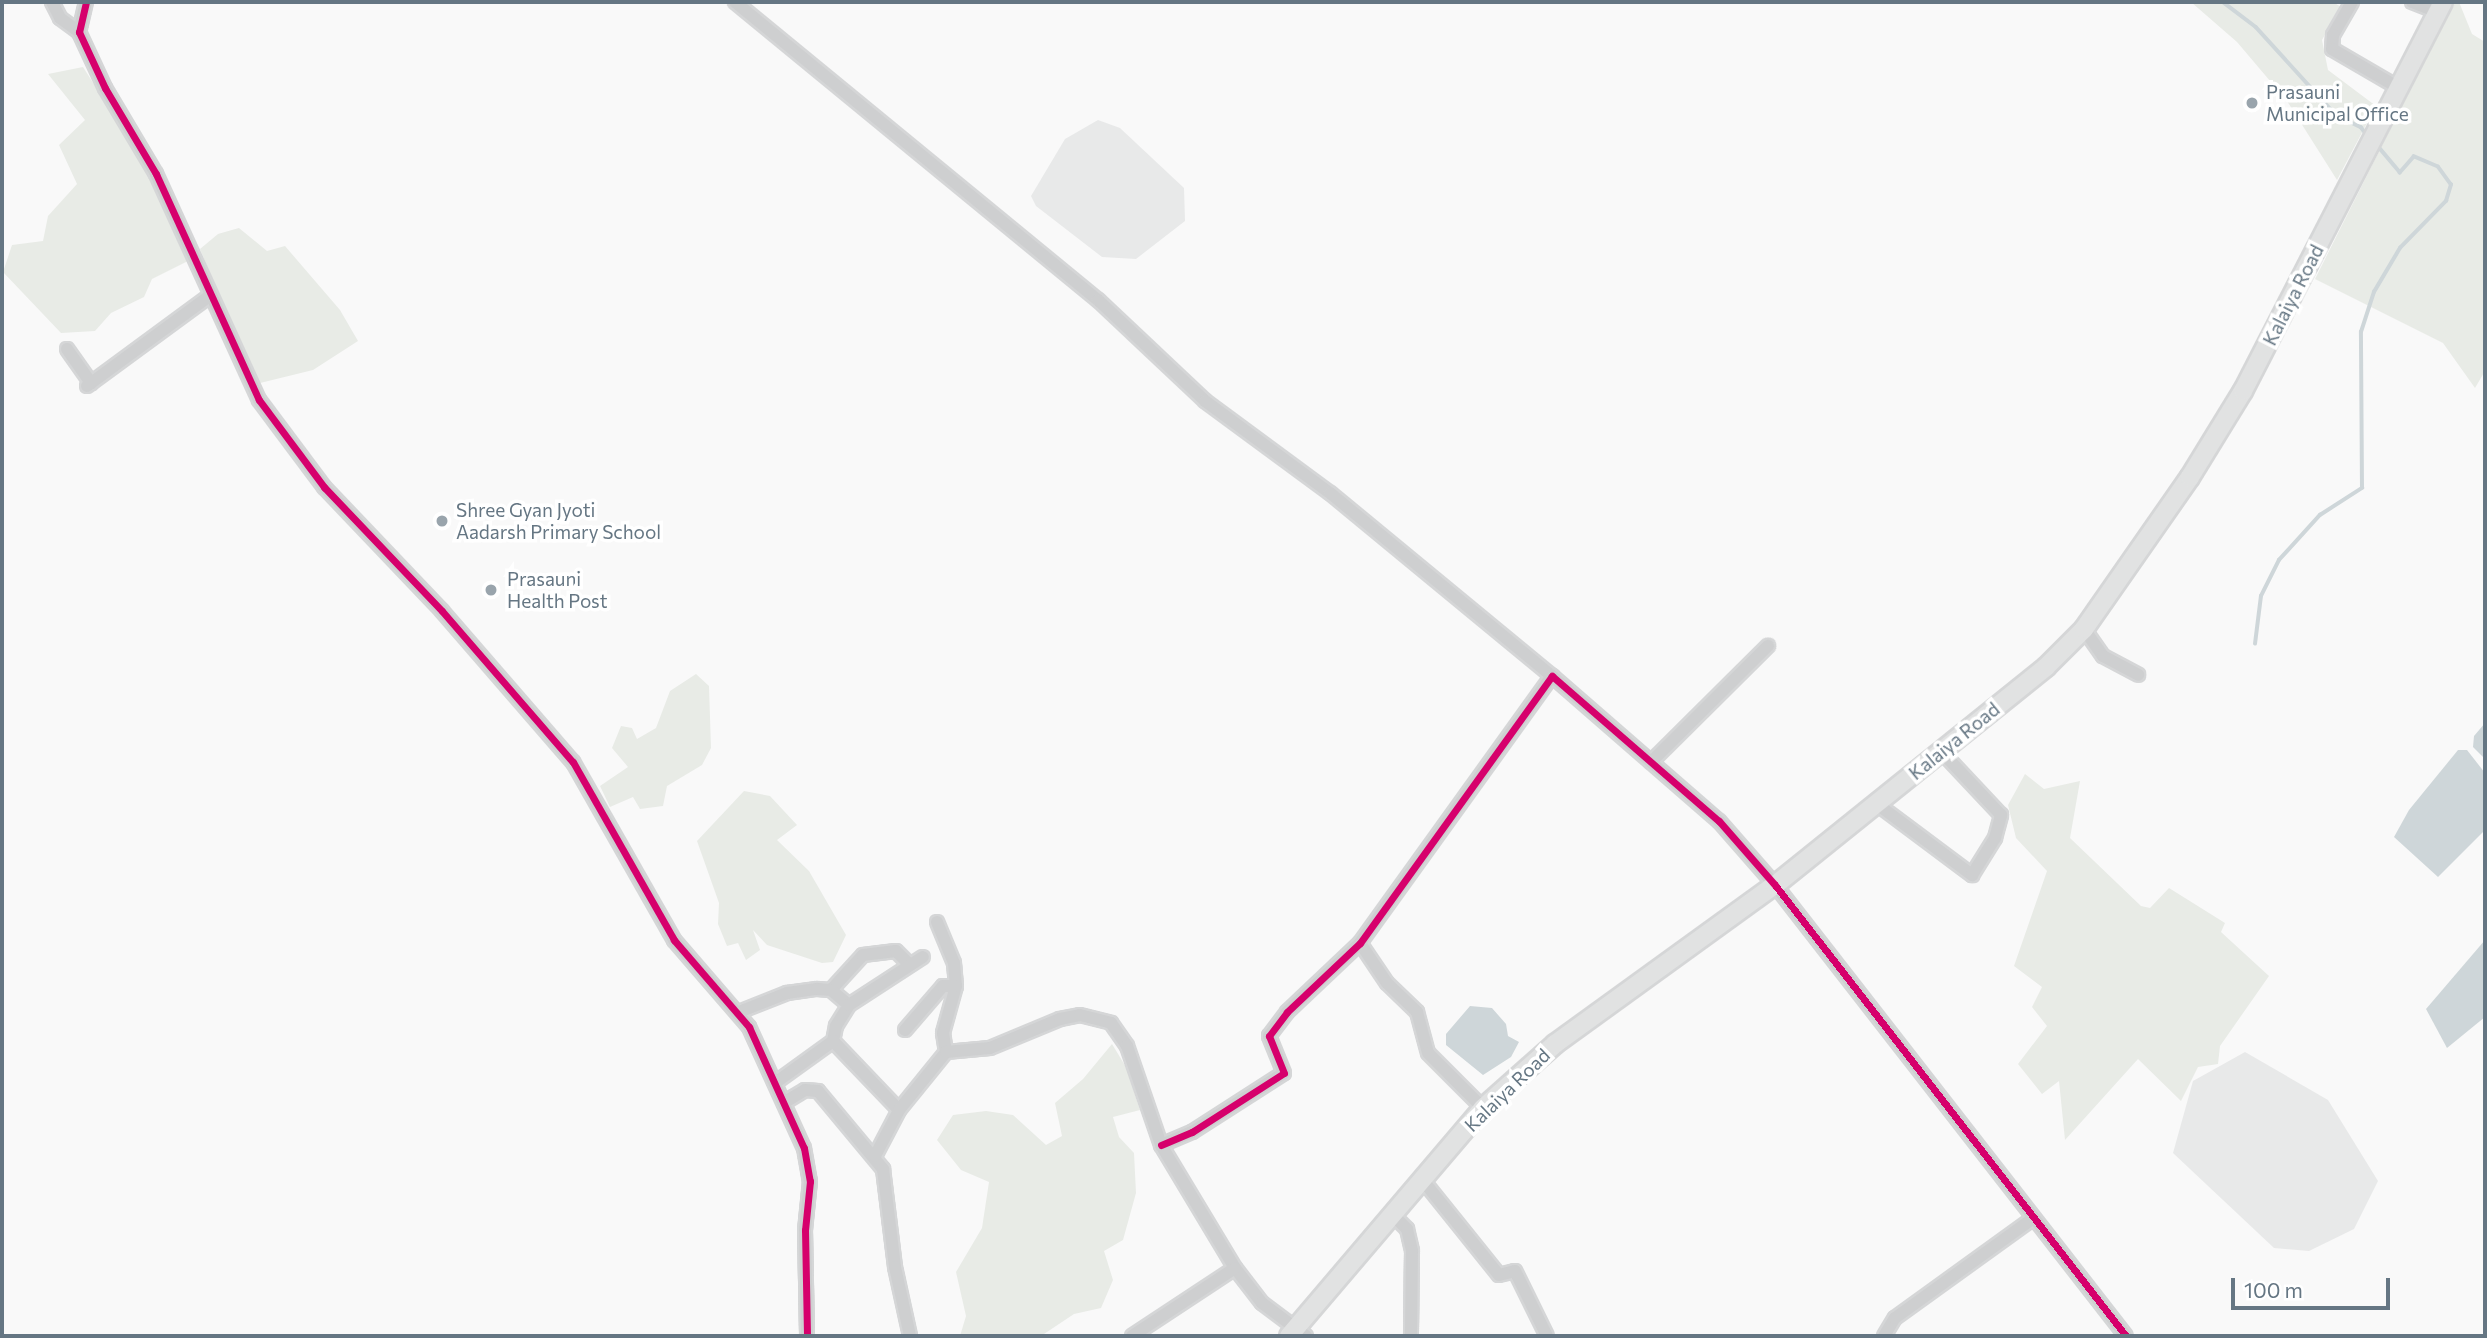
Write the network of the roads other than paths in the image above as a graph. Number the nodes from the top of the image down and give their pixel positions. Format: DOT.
graph roads {
  1 [pos="51,2"];
  2 [pos="86,2"];
  3 [pos="735,2"];
  4 [pos="2352,2"];
  5 [pos="2412,2"];
  6 [pos="2441,7"];
  7 [pos="79,32"];
  8 [pos="2399,88"];
  9 [pos="208,297"];
  10 [pos="67,349"];
  11 [pos="2084,629"];
  12 [pos="1768,646"];
  13 [pos="2138,675"];
  14 [pos="1552,676"];
  15 [pos="1941,751"];
  16 [pos="1651,762"];
  17 [pos="1877,804"];
  18 [pos="1775,885"];
  19 [pos="937,922"];
  20 [pos="1360,943"];
  21 [pos="923,957"];
  22 [pos="909,964"];
  23 [pos="956,986"];
  24 [pos="831,990"];
  25 [pos="849,1005"];
  26 [pos="739,1012"];
  27 [pos="905,1030"];
  28 [pos="833,1041"];
  29 [pos="946,1052"];
  30 [pos="775,1083"];
  31 [pos="785,1102"];
  32 [pos="1483,1108"];
  33 [pos="900,1110"];
  34 [pos="1161,1145"];
  35 [pos="875,1156"];
  36 [pos="1421,1178"];
  37 [pos="1391,1213"];
  38 [pos="2031,1220"];
  39 [pos="1235,1268"];
  40 [pos="1296,1334"];
  41 [pos="807,1336"];
  42 [pos="910,1336"];
  43 [pos="1132,1336"];
  44 [pos="1411,1336"];
  45 [pos="1548,1336"];
  46 [pos="1884,1336"];
  47 [pos="2126,1336"];
  1 -- 7 [label="street"];
  2 -- 7 [label="street"];
  3 -- 14 [label="street"];
  4 -- 8 [label="street"];
  5 -- 6 [label="street"];
  6 -- 8 [label="main road, Kalaiya Road"];
  7 -- 9 [label="street"];
  8 -- 11 [label="main road, Kalaiya Road"];
  9 -- 10 [label="street"];
  9 -- 26 [label="street"];
  11 -- 13 [label="street"];
  11 -- 15 [label="main road, Kalaiya Road"];
  12 -- 16 [label="street"];
  14 -- 16 [label="street"];
  14 -- 20 [label="street"];
  15 -- 17 [label="main road, Kalaiya Road"];
  15 -- 17 [label="street"];
  16 -- 18 [label="street"];
  17 -- 18 [label="main road, Kalaiya Road"];
  18 -- 32 [label="main road, Kalaiya Road"];
  18 -- 38 [label="street"];
  19 -- 23 [label="street"];
  20 -- 32 [label="street"];
  20 -- 34 [label="street"];
  21 -- 22 [label="street"];
  22 -- 24 [label="street"];
  22 -- 25 [label="street"];
  23 -- 27 [label="street"];
  23 -- 29 [label="street"];
  24 -- 25 [label="street"];
  24 -- 26 [label="street"];
  25 -- 28 [label="street"];
  26 -- 30 [label="street"];
  28 -- 30 [label="street"];
  28 -- 33 [label="street"];
  29 -- 33 [label="street"];
  29 -- 34 [label="street"];
  30 -- 31 [label="street"];
  31 -- 35 [label="street"];
  31 -- 41 [label="street"];
  32 -- 36 [label="main road, Kalaiya Road"];
  33 -- 35 [label="street"];
  34 -- 39 [label="street"];
  35 -- 42 [label="street"];
  36 -- 37 [label="main road, Kalaiya Road"];
  36 -- 45 [label="street"];
  37 -- 40 [label="main road, Kalaiya Road"];
  37 -- 44 [label="street"];
  38 -- 46 [label="street"];
  38 -- 47 [label="street"];
  39 -- 40 [label="street"];
  39 -- 43 [label="street"];
}
